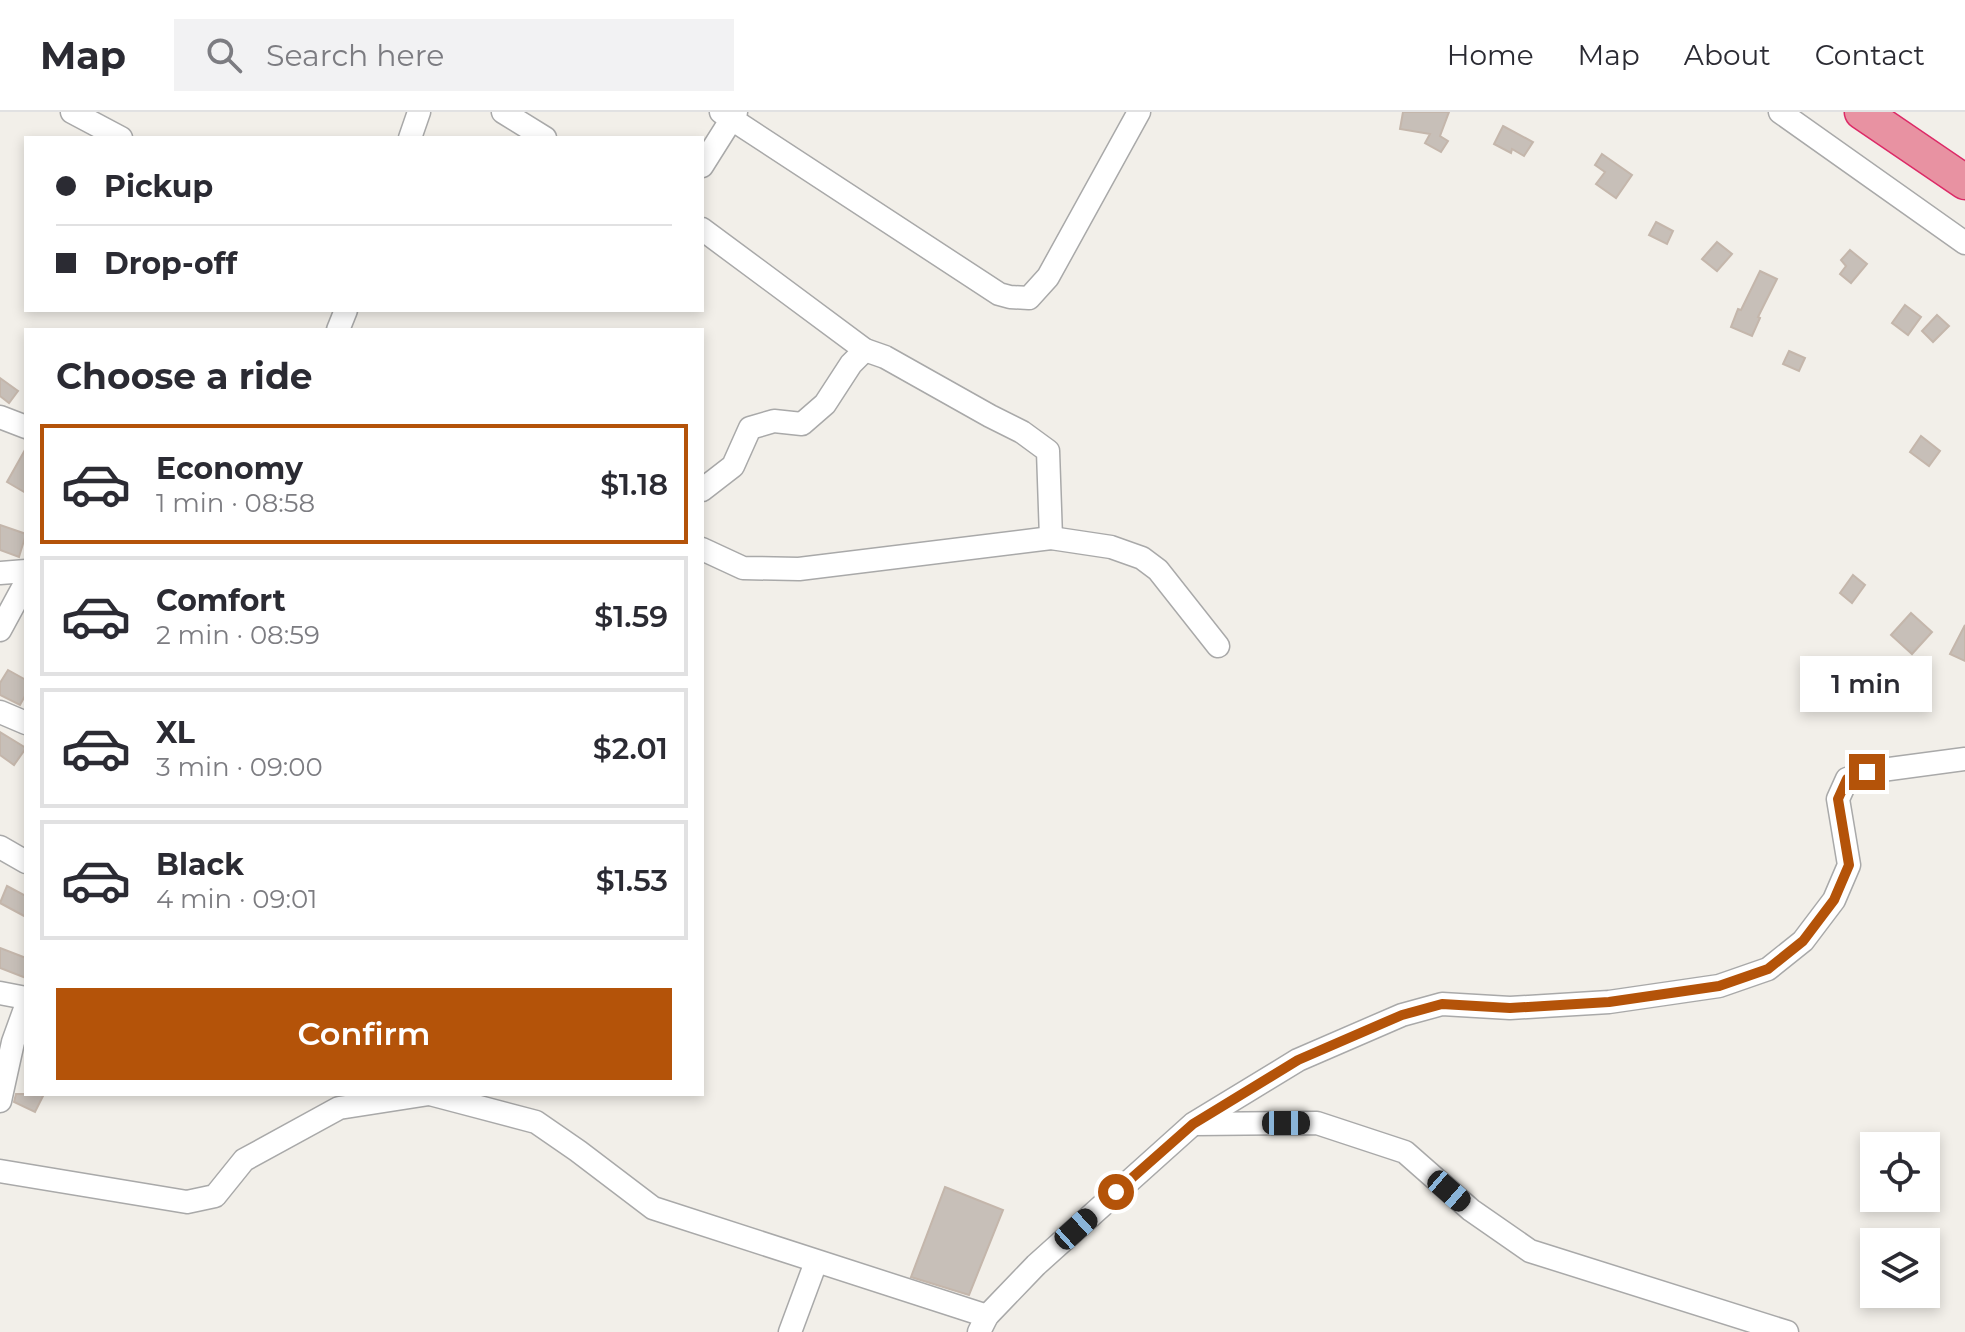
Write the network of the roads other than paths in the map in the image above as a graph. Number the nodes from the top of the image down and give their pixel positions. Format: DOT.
graph roads {
  1 [pos="72,112"];
  2 [pos="419,112"];
  3 [pos="503,112"];
  4 [pos="1139,112"];
  5 [pos="1780,112"];
  6 [pos="1862,112"];
  7 [pos="730,114"];
  8 [pos="117,136"];
  9 [pos="411,136"];
  10 [pos="542,136"];
  11 [pos="704,162"];
  12 [pos="1965,182"];
  13 [pos="704,230"];
  14 [pos="1965,243"];
  15 [pos="865,350"];
  16 [pos="0,417"];
  17 [pos="24,426"];
  18 [pos="704,488"];
  19 [pos="1051,538"];
  20 [pos="704,550"];
  21 [pos="24,571"];
  22 [pos="0,573"];
  23 [pos="24,586"];
  24 [pos="0,630"];
  25 [pos="1218,646"];
  26 [pos="0,712"];
  27 [pos="24,722"];
  28 [pos="1965,759"];
  29 [pos="1936,764"];
  30 [pos="1965,774"];
  31 [pos="0,847"];
  32 [pos="24,861"];
  33 [pos="0,993"];
  34 [pos="24,998"];
  35 [pos="24,1012"];
  36 [pos="417,1096"];
  37 [pos="438,1096"];
  38 [pos="0,1101"];
  39 [pos="1193,1124"];
  40 [pos="0,1171"];
  41 [pos="816,1262"];
  42 [pos="983,1324"];
  43 [pos="1777,1330"];
  44 [pos="790,1332"];
  1 -- 8 [label="street"];
  2 -- 9 [label="street"];
  3 -- 10 [label="street"];
  4 -- 7 [label="street"];
  5 -- 14 [label="street"];
  6 -- 12 [label="highway"];
  7 -- 11 [label="street"];
  13 -- 15 [label="street"];
  15 -- 18 [label="street"];
  15 -- 19 [label="street"];
  16 -- 17 [label="street"];
  19 -- 20 [label="street"];
  19 -- 25 [label="street"];
  21 -- 22 [label="street"];
  23 -- 24 [label="street"];
  26 -- 27 [label="street"];
  28 -- 29 [label="street"];
  29 -- 30 [label="street"];
  29 -- 39 [label="street"];
  31 -- 32 [label="street"];
  33 -- 34 [label="street"];
  35 -- 38 [label="street"];
  36 -- 40 [label="street"];
  37 -- 41 [label="street"];
  39 -- 42 [label="street"];
  39 -- 43 [label="street"];
  41 -- 42 [label="street"];
  41 -- 44 [label="street"];
}
